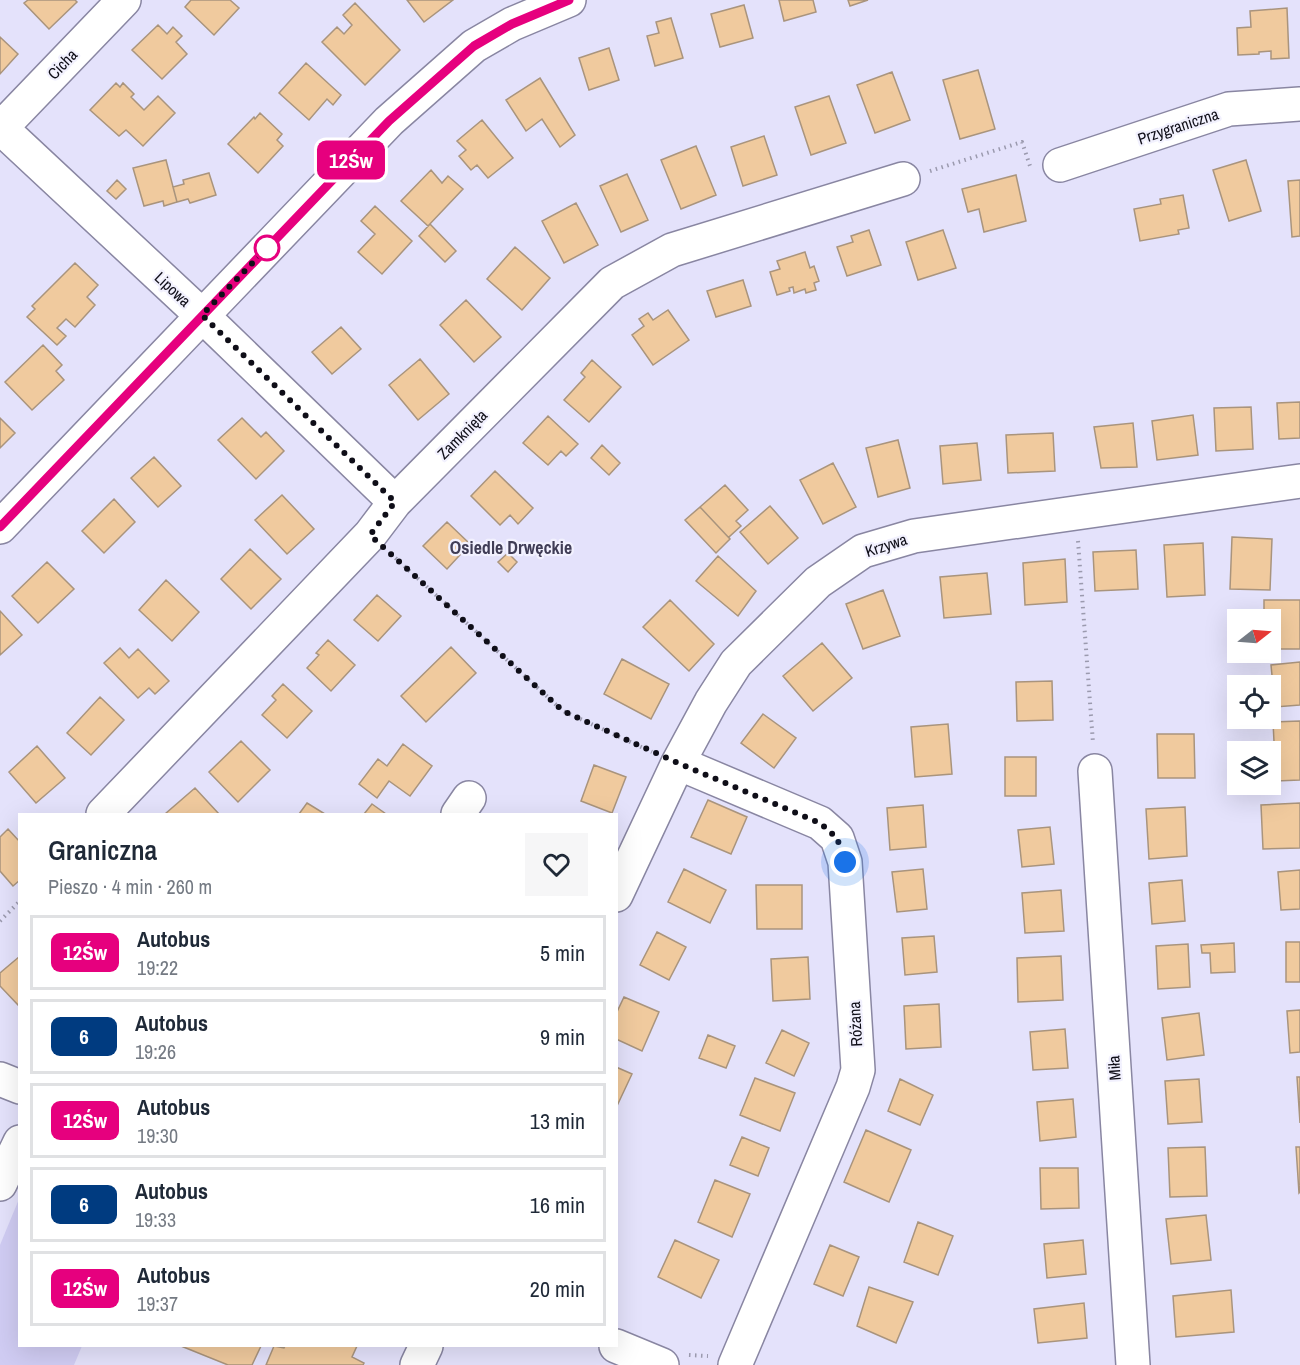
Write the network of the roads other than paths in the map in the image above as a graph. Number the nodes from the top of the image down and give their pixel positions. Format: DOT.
graph roads {
  1 [pos="124,0"];
  2 [pos="569,0"];
  3 [pos="1300,104"];
  4 [pos="1,128"];
  5 [pos="1060,165"];
  6 [pos="903,179"];
  7 [pos="202,315"];
  8 [pos="1300,482"];
  9 [pos="395,502"];
  10 [pos="0,527"];
  11 [pos="678,763"];
  12 [pos="1095,771"];
  13 [pos="104,813"];
  14 [pos="618,891"];
  15 [pos="0,1079"];
  16 [pos="18,1087"];
  17 [pos="18,1146"];
  18 [pos="0,1184"];
  19 [pos="426,1347"];
  20 [pos="618,1347"];
  21 [pos="417,1365"];
  22 [pos="662,1365"];
  23 [pos="735,1365"];
  24 [pos="1133,1365"];
  1 -- 4 [label="street, Cicha"];
  2 -- 7 [label="street"];
  3 -- 5 [label="street, Przygraniczna"];
  4 -- 7 [label="street, Lipowa"];
  6 -- 9 [label="street, Zamknięta"];
  7 -- 9 [label="street, Lipowa"];
  7 -- 10 [label="street"];
  8 -- 11 [label="street, Krzywa"];
  9 -- 13 [label="street, Zamknięta"];
  11 -- 14 [label="street, Krzywa"];
  11 -- 23 [label="street, Różana"];
  12 -- 24 [label="street, Miła"];
  15 -- 16 [label="street"];
  17 -- 18 [label="street"];
  19 -- 21 [label="street"];
  20 -- 22 [label="street"];
}
